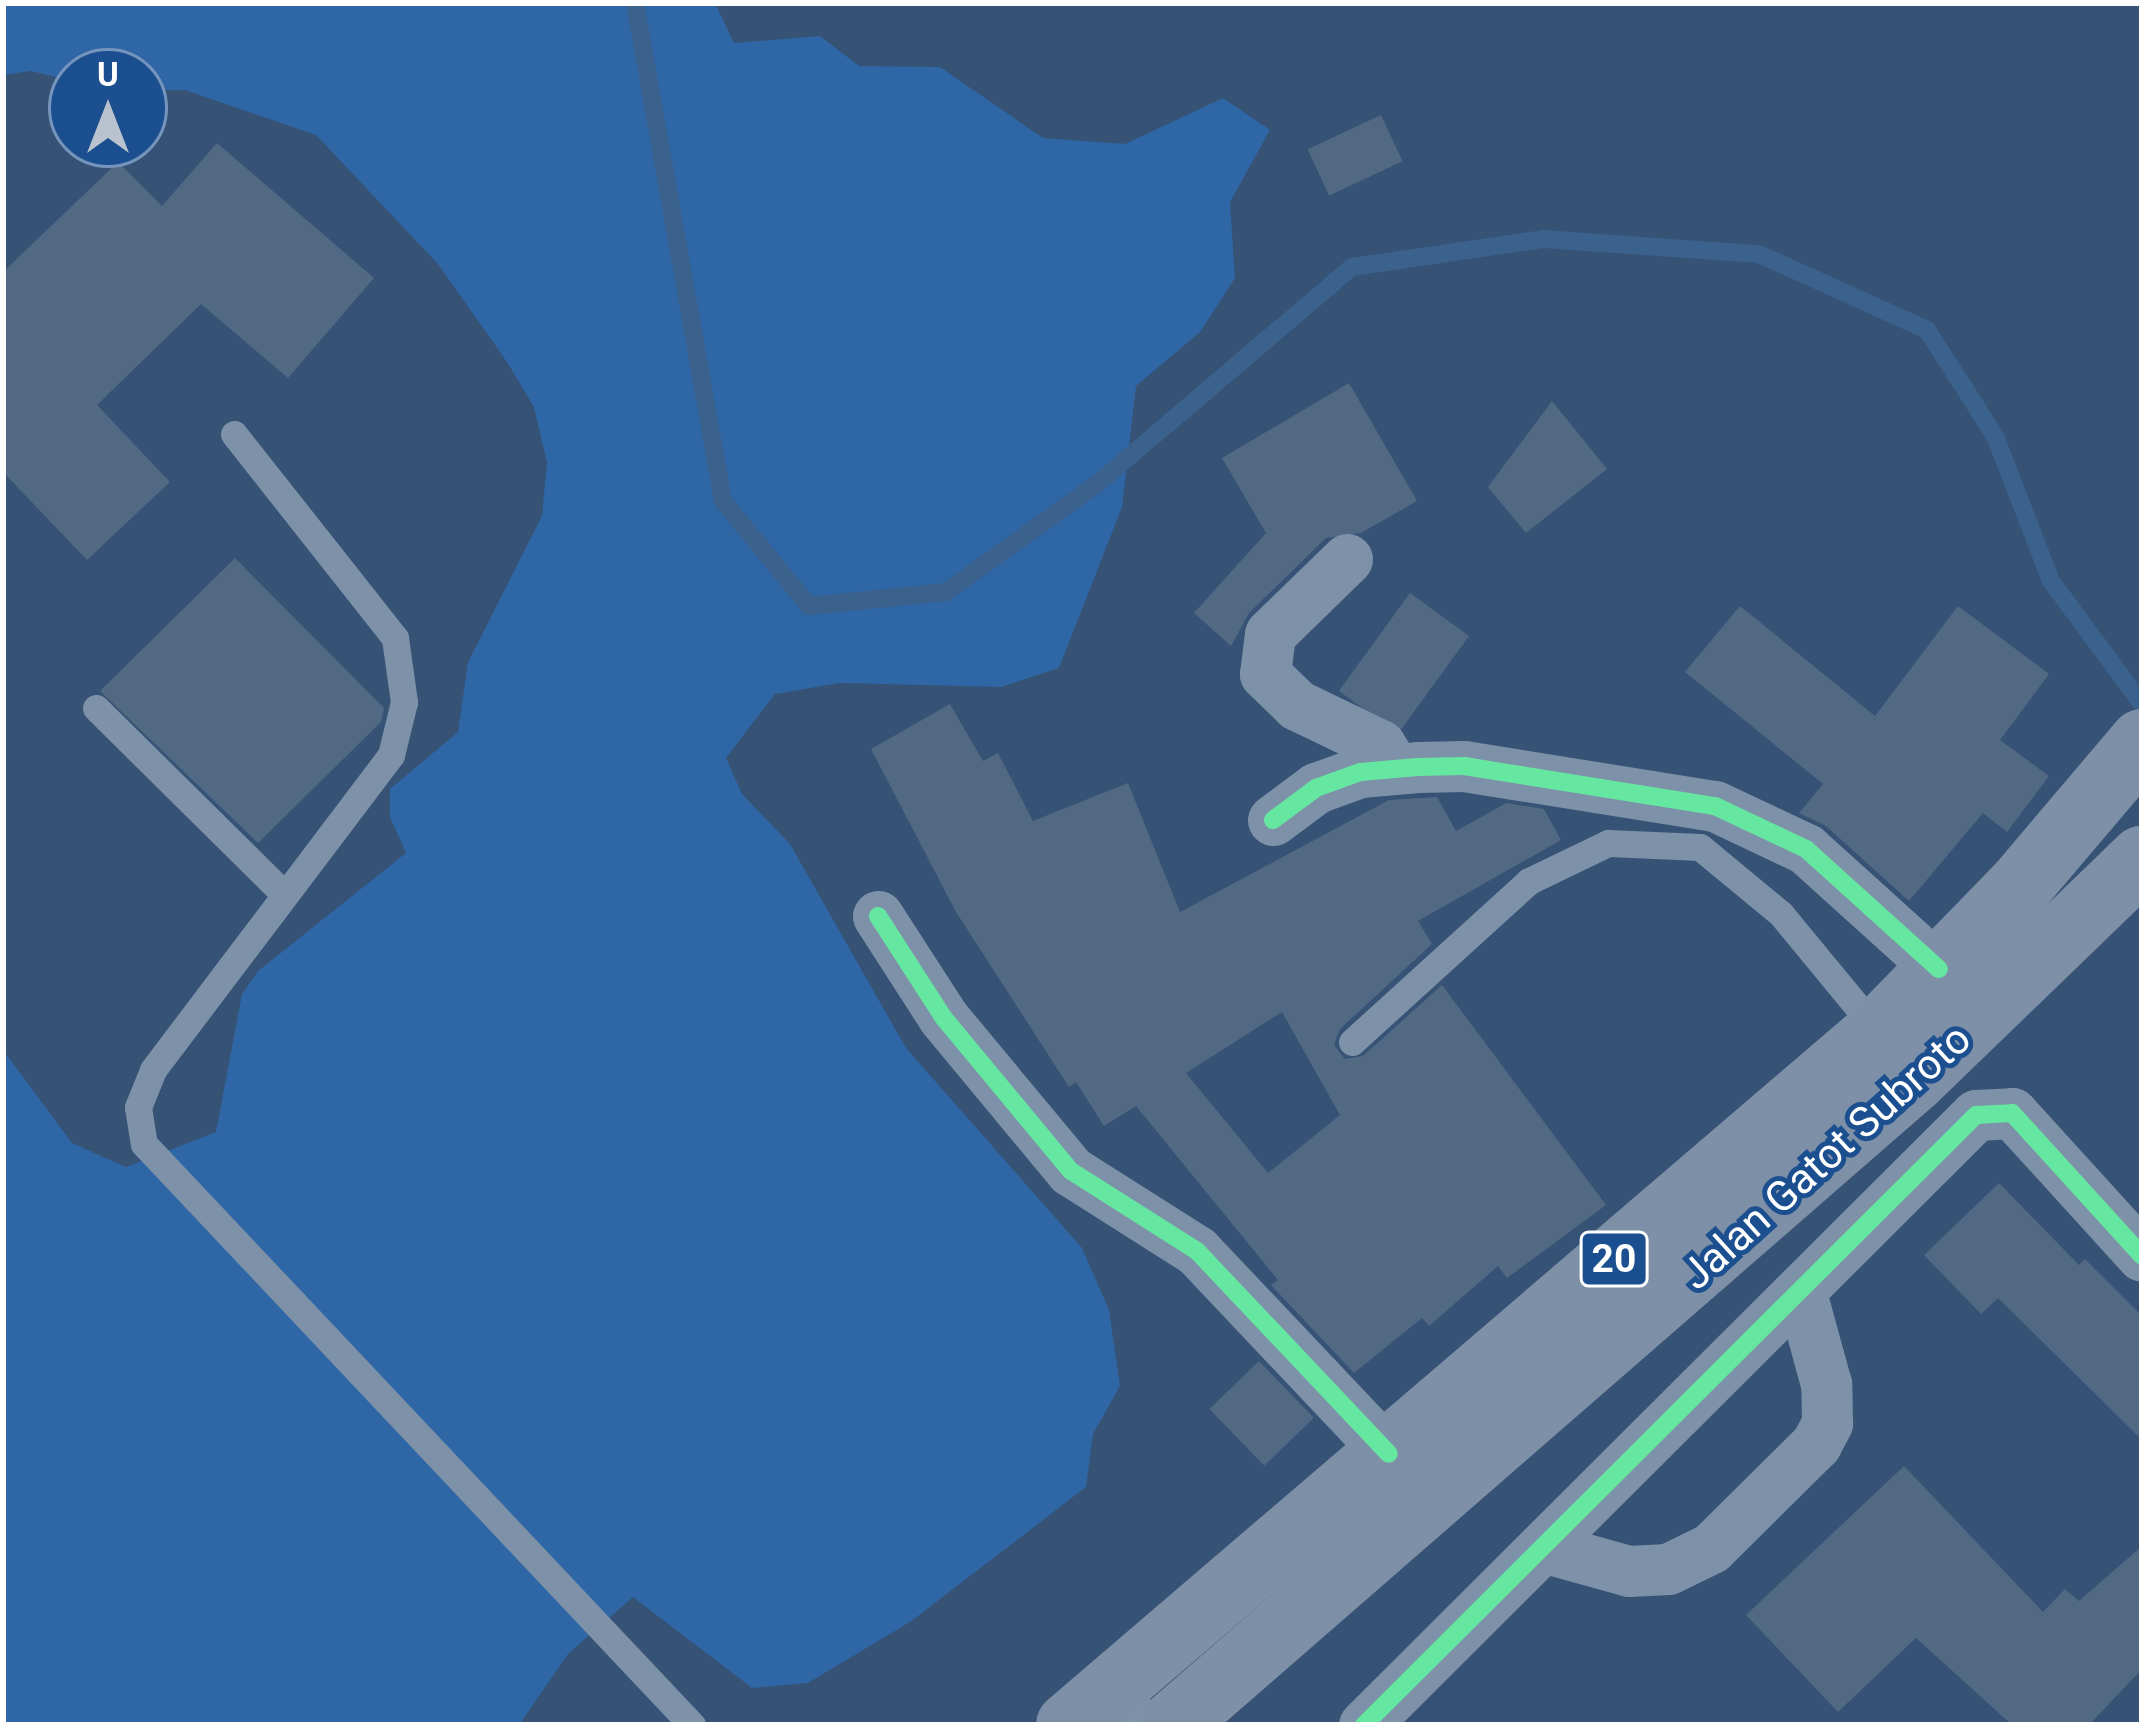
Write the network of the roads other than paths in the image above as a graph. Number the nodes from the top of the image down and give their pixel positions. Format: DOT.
graph roads {
  1 [pos="234,434"];
  2 [pos="1347,559"];
  3 [pos="96,709"];
  4 [pos="2135,752"];
  5 [pos="1395,769"];
  6 [pos="1273,820"];
  7 [pos="2142,859"];
  8 [pos="281,892"];
  9 [pos="878,916"];
  10 [pos="1939,969"];
  11 [pos="1352,1042"];
  12 [pos="1896,1056"];
  13 [pos="2142,1256"];
  14 [pos="1802,1296"];
  15 [pos="1390,1454"];
  16 [pos="1546,1548"];
  17 [pos="1105,1712"];
  18 [pos="692,1725"];
  19 [pos="1172,1725"];
  20 [pos="1364,1725"];
  1 -- 8 [label="lane"];
  2 -- 5 [label="street"];
  3 -- 8 [label="lane"];
  4 -- 10 [label="highway, Jalan Gatot Subroto / 20"];
  5 -- 6 [label="street"];
  5 -- 10 [label="street"];
  7 -- 12 [label="highway, Jalan Gatot Subroto / 20"];
  8 -- 18 [label="lane"];
  9 -- 15 [label="street"];
  10 -- 12 [label="highway, Jalan Gatot Subroto / 20"];
  11 -- 12 [label="lane"];
  12 -- 15 [label="highway, Jalan Gatot Subroto / 20"];
  12 -- 19 [label="highway, Jalan Gatot Subroto / 20"];
  13 -- 14 [label="street"];
  14 -- 16 [label="street"];
  14 -- 16 [label="street"];
  15 -- 17 [label="highway, Jalan Gatot Subroto / 20"];
  16 -- 20 [label="street"];
}
